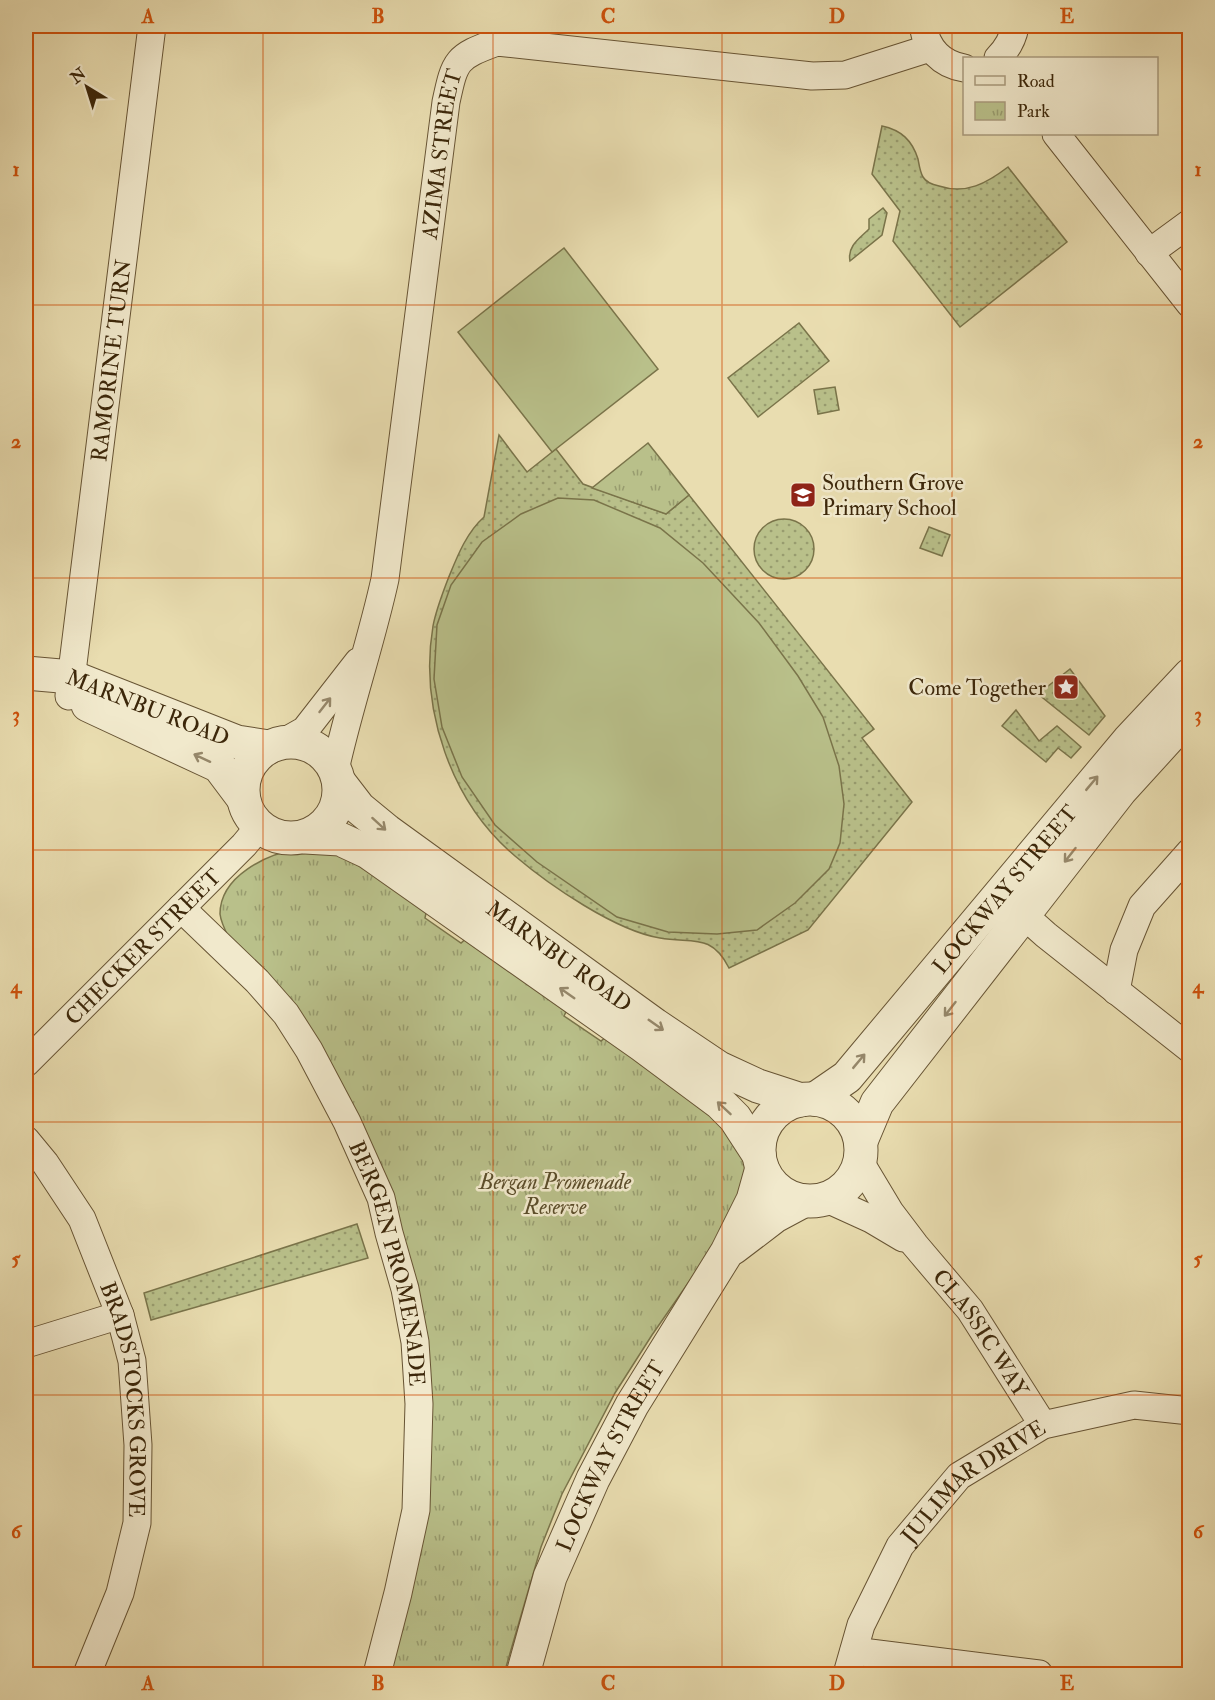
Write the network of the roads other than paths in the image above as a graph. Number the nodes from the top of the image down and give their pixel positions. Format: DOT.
graph roads {
  1 [pos="152,26"];
  2 [pos="1016,26"];
  3 [pos="926,37"];
  4 [pos="999,57"];
  5 [pos="963,68"];
  6 [pos="1057,135"];
  7 [pos="1190,223"];
  8 [pos="1149,253"];
  9 [pos="1190,304"];
  10 [pos="364,654"];
  11 [pos="26,674"];
  12 [pos="1190,675"];
  13 [pos="71,687"];
  14 [pos="26,692"];
  15 [pos="1190,714"];
  16 [pos="275,745"];
  17 [pos="337,776"];
  18 [pos="243,798"];
  19 [pos="259,827"];
  20 [pos="305,837"];
  21 [pos="1190,852"];
  22 [pos="1011,904"];
  23 [pos="181,909"];
  24 [pos="1116,991"];
  25 [pos="1190,1049"];
  26 [pos="26,1064"];
  27 [pos="808,1099"];
  28 [pos="26,1140"];
  29 [pos="861,1152"];
  30 [pos="760,1161"];
  31 [pos="815,1200"];
  32 [pos="915,1245"];
  33 [pos="727,1252"];
  34 [pos="120,1315"];
  35 [pos="26,1344"];
  36 [pos="1190,1411"];
  37 [pos="1043,1425"];
  38 [pos="851,1663"];
  39 [pos="87,1674"];
  40 [pos="377,1674"];
  41 [pos="523,1674"];
  42 [pos="1039,1674"];
  1 -- 13 [label="street, RAMORINE TURN"];
  2 -- 4 [label="street"];
  3 -- 5 [label="street"];
  3 -- 10 [label="street, AZIMA STREET"];
  6 -- 8 [label="street"];
  7 -- 8 [label="street"];
  8 -- 9 [label="street"];
  16 -- 10 [label="street, one-way"];
  10 -- 17 [label="street"];
  11 -- 13 [label="street, MARNBU ROAD"];
  22 -- 12 [label="street, LOCKWAY STREET, one-way"];
  13 -- 14 [label="street, MARNBU ROAD"];
  13 -- 16 [label="street, MARNBU ROAD"];
  18 -- 13 [label="street, MARNBU ROAD, one-way"];
  15 -- 22 [label="street, LOCKWAY STREET, one-way"];
  16 -- 17 [label="street"];
  16 -- 18 [label="street"];
  17 -- 20 [label="street"];
  17 -- 27 [label="street, MARNBU ROAD, one-way"];
  18 -- 19 [label="street"];
  19 -- 20 [label="street"];
  19 -- 23 [label="street, CHECKER STREET"];
  30 -- 20 [label="street, MARNBU ROAD, one-way"];
  21 -- 24 [label="street"];
  22 -- 24 [label="street"];
  27 -- 22 [label="street, LOCKWAY STREET, one-way"];
  22 -- 29 [label="street, LOCKWAY STREET, one-way"];
  23 -- 26 [label="street, CHECKER STREET"];
  23 -- 40 [label="street, BERGEN PROMENADE"];
  24 -- 25 [label="street"];
  27 -- 29 [label="street"];
  27 -- 30 [label="street"];
  28 -- 34 [label="street, BRADSTOCKS GROVE"];
  29 -- 31 [label="street"];
  29 -- 32 [label="street, CLASSIC WAY"];
  30 -- 31 [label="street"];
  30 -- 33 [label="street, LOCKWAY STREET"];
  31 -- 32 [label="street, CLASSIC WAY"];
  31 -- 33 [label="street, LOCKWAY STREET"];
  32 -- 37 [label="street, CLASSIC WAY"];
  33 -- 41 [label="street, LOCKWAY STREET"];
  34 -- 35 [label="street"];
  34 -- 39 [label="street, BRADSTOCKS GROVE"];
  36 -- 37 [label="street, JULIMAR DRIVE"];
  37 -- 38 [label="street, JULIMAR DRIVE"];
  38 -- 42 [label="street"];
}
